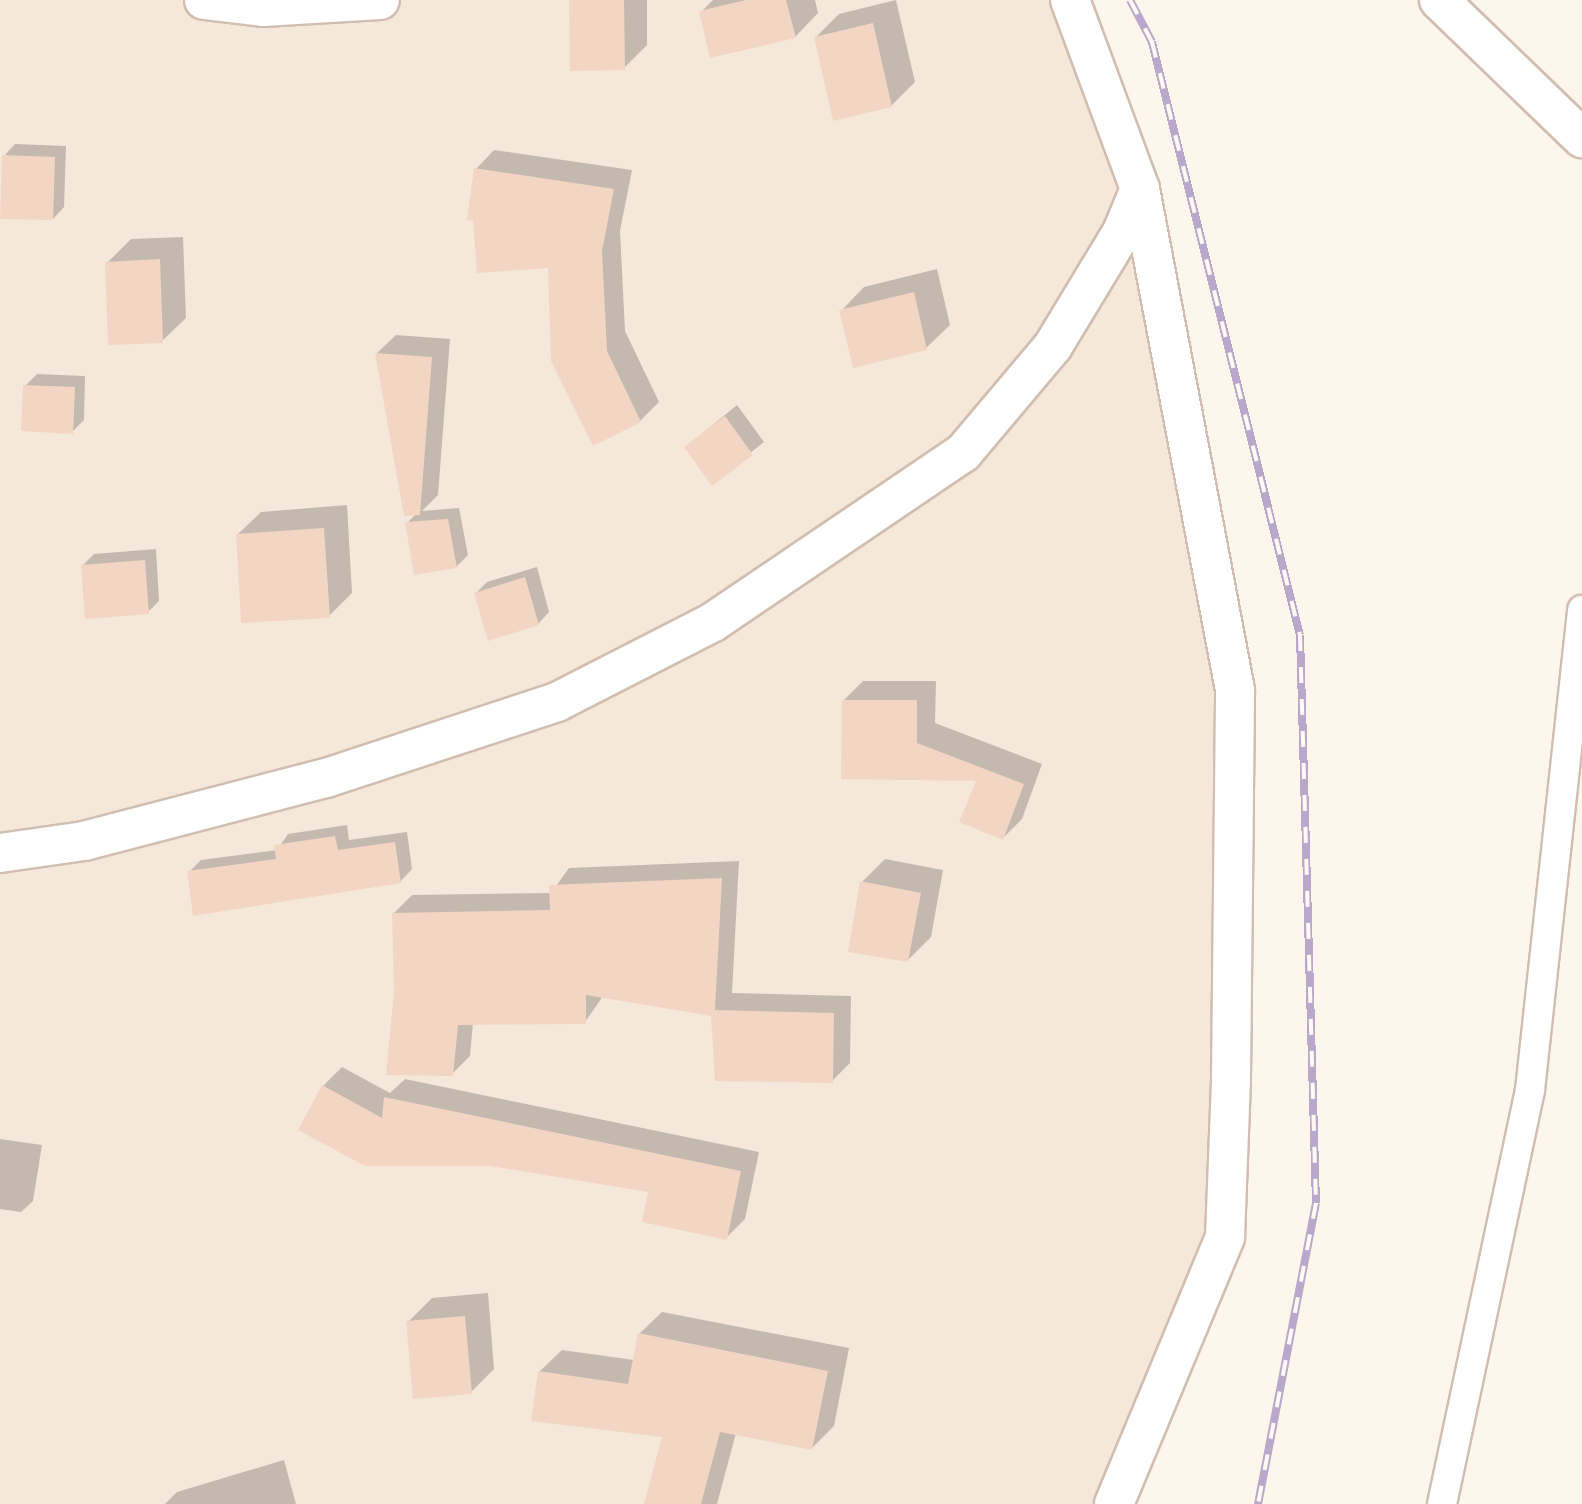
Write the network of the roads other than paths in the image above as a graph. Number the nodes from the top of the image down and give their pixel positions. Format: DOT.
graph roads {
  1 [pos="204,0"];
  2 [pos="380,0"];
  3 [pos="1070,0"];
  4 [pos="1439,0"];
  5 [pos="1582,138"];
  6 [pos="1140,189"];
  7 [pos="1582,610"];
  8 [pos="0,853"];
  9 [pos="1114,1504"];
  10 [pos="1442,1504"];
  1 -- 2 [label="street"];
  3 -- 6 [label="street"];
  4 -- 5 [label="street"];
  6 -- 8 [label="street"];
  6 -- 9 [label="street"];
  7 -- 10 [label="lane"];
}
